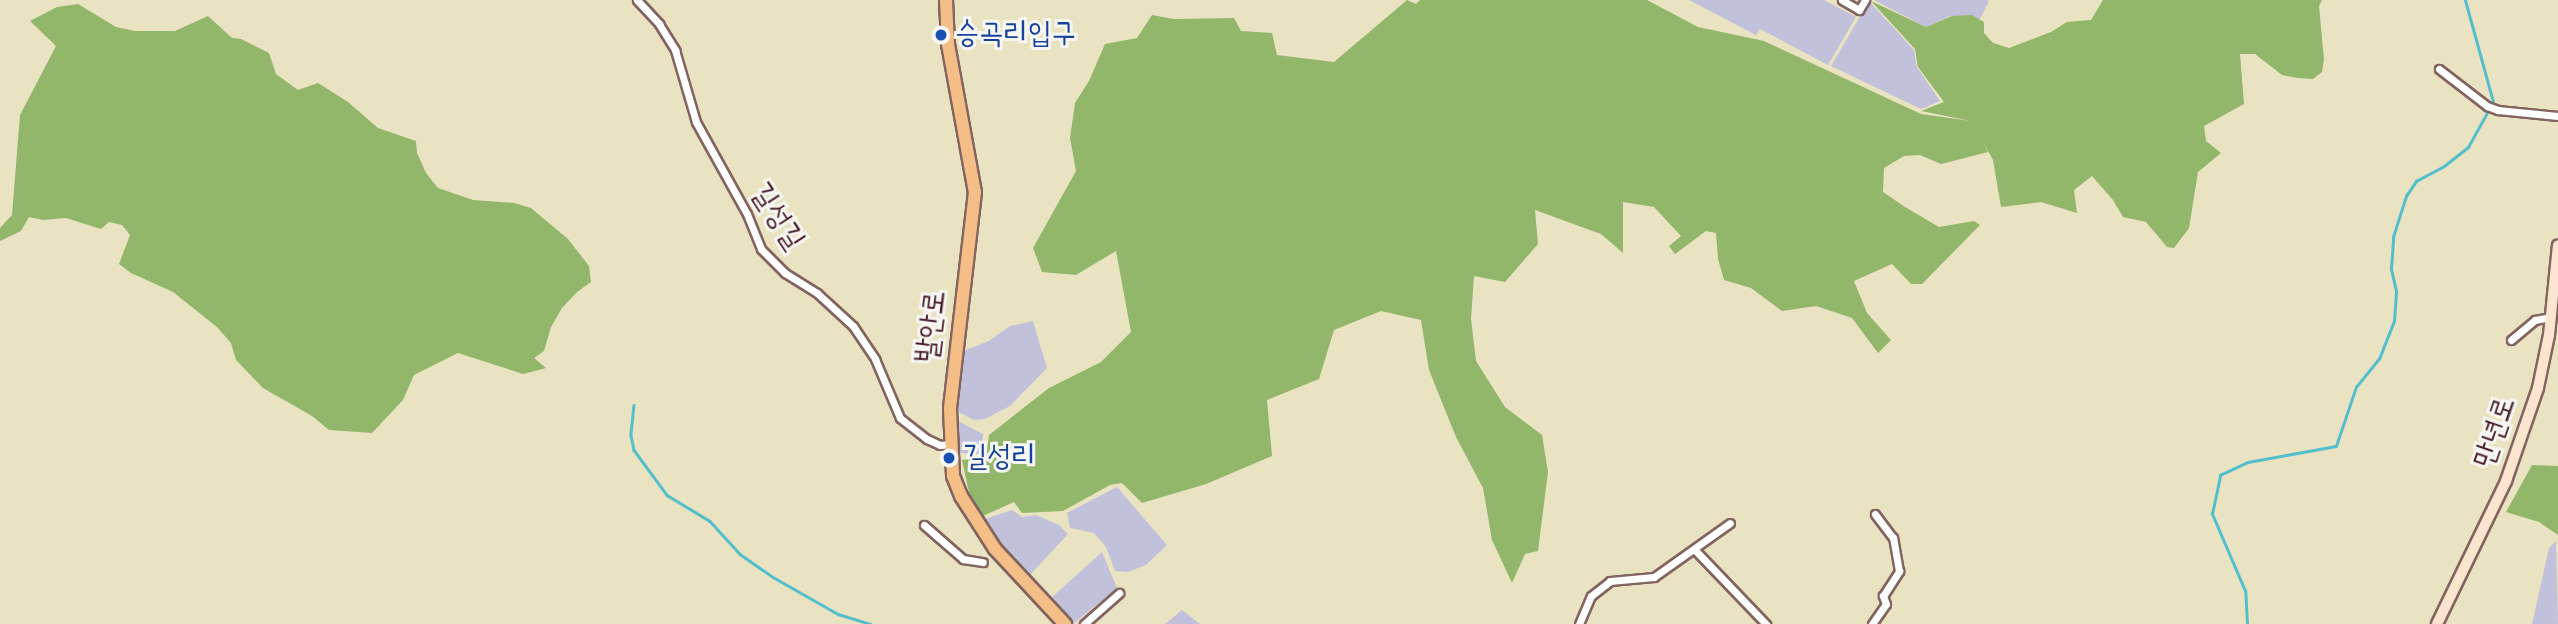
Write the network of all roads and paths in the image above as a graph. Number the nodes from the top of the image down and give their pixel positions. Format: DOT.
graph roads {
  1 [pos="636,0"];
  2 [pos="946,0"];
  3 [pos="1842,0"];
  4 [pos="1865,0"];
  5 [pos="2439,69"];
  6 [pos="2558,116"];
  7 [pos="2558,245"];
  8 [pos="2550,317"];
  9 [pos="2511,340"];
  10 [pos="953,444"];
  11 [pos="1875,514"];
  12 [pos="1730,523"];
  13 [pos="924,525"];
  14 [pos="1695,550"];
  15 [pos="983,562"];
  16 [pos="1119,593"];
  17 [pos="1065,624"];
  18 [pos="1084,624"];
  19 [pos="1579,624"];
  20 [pos="1766,624"];
  21 [pos="1872,624"];
  22 [pos="2437,624"];
  1 -- 10 [label="street, 길성길"];
  2 -- 10 [label="main road, 발안로"];
  3 -- 4 [label="street"];
  5 -- 6 [label="street"];
  7 -- 8 [label="main road, 만년로"];
  8 -- 9 [label="street"];
  8 -- 22 [label="main road, 만년로"];
  10 -- 17 [label="main road, 발안로"];
  11 -- 21 [label="street"];
  12 -- 14 [label="street"];
  13 -- 15 [label="street"];
  14 -- 19 [label="street"];
  14 -- 20 [label="street"];
  16 -- 18 [label="street"];
}
